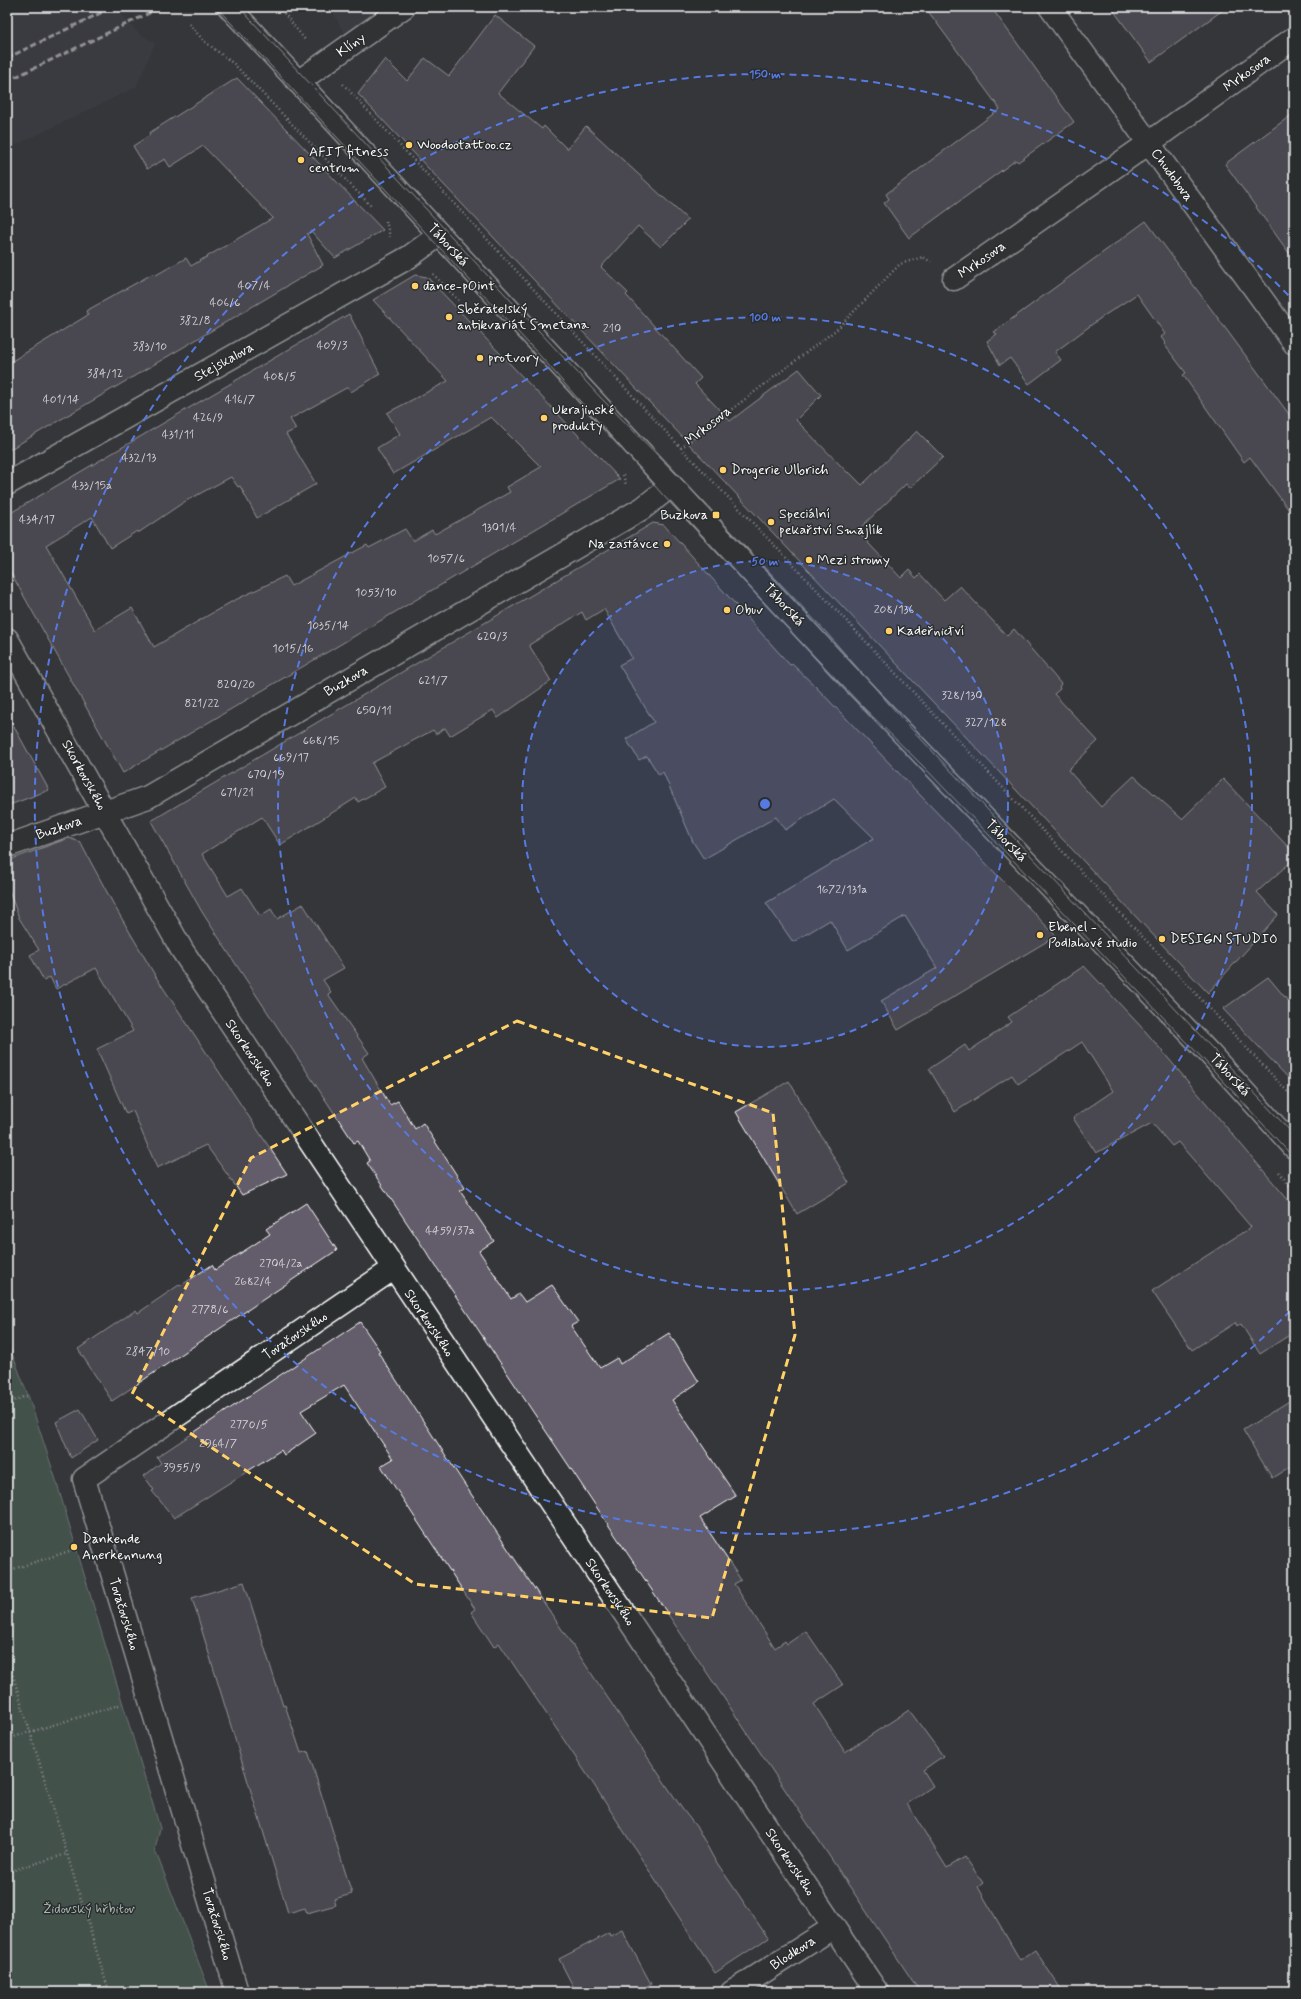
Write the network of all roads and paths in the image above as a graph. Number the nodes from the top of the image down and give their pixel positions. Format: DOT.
graph roads {
  1 [pos="229,7"];
  2 [pos="279,7"];
  3 [pos="404,7"];
  4 [pos="1050,7"];
  5 [pos="1294,38"];
  6 [pos="324,64"];
  7 [pos="298,82"];
  8 [pos="1149,143"];
  9 [pos="439,235"];
  10 [pos="954,279"];
  11 [pos="1294,343"];
  12 [pos="681,448"];
  13 [pos="7,484"];
  14 [pos="671,486"];
  15 [pos="7,639"];
  16 [pos="105,813"];
  17 [pos="7,846"];
  18 [pos="1294,1094"];
  19 [pos="1291,1138"];
  20 [pos="393,1269"];
  21 [pos="29,1398"];
  22 [pos="7,1403"];
  23 [pos="76,1549"];
  24 [pos="7,1571"];
  25 [pos="7,1656"];
  26 [pos="123,1704"];
  27 [pos="30,1732"];
  28 [pos="7,1739"];
  29 [pos="67,1854"];
  30 [pos="7,1872"];
  31 [pos="834,1927"];
  32 [pos="7,1981"];
  33 [pos="108,1986"];
  34 [pos="11,1992"];
  35 [pos="88,1992"];
  36 [pos="109,1992"];
  37 [pos="237,1992"];
  38 [pos="732,1992"];
  39 [pos="877,1992"];
  1 -- 7 [label="street, Táborská"];
  2 -- 6 [label="path"];
  3 -- 6 [label="street, Klíny"];
  4 -- 8 [label="street, Chudobova"];
  5 -- 8 [label="street, Mrkosova"];
  6 -- 7 [label="street, Klíny"];
  6 -- 12 [label="path"];
  7 -- 9 [label="street, Táborská"];
  8 -- 10 [label="street, Mrkosova"];
  8 -- 11 [label="street, Chudobova"];
  9 -- 13 [label="street, Stejskalova"];
  9 -- 14 [label="street, Táborská"];
  10 -- 12 [label="path, Mrkosova"];
  12 -- 18 [label="path"];
  14 -- 16 [label="street, Buzkova"];
  14 -- 19 [label="street, Táborská"];
  15 -- 16 [label="street, Skorkovského"];
  16 -- 17 [label="street, Buzkova"];
  16 -- 20 [label="street, Skorkovského"];
  20 -- 31 [label="street, Skorkovského"];
  20 -- 37 [label="street, Tovačovského"];
  21 -- 22 [label="path"];
  23 -- 24 [label="path"];
  25 -- 27 [label="path"];
  26 -- 27 [label="path"];
  27 -- 28 [label="path"];
  27 -- 29 [label="path"];
  29 -- 30 [label="path"];
  29 -- 33 [label="path"];
  31 -- 38 [label="street, Blodkova"];
  31 -- 39 [label="street, Skorkovského"];
  32 -- 34 [label="path"];
  33 -- 35 [label="path"];
  33 -- 36 [label="path"];
}
